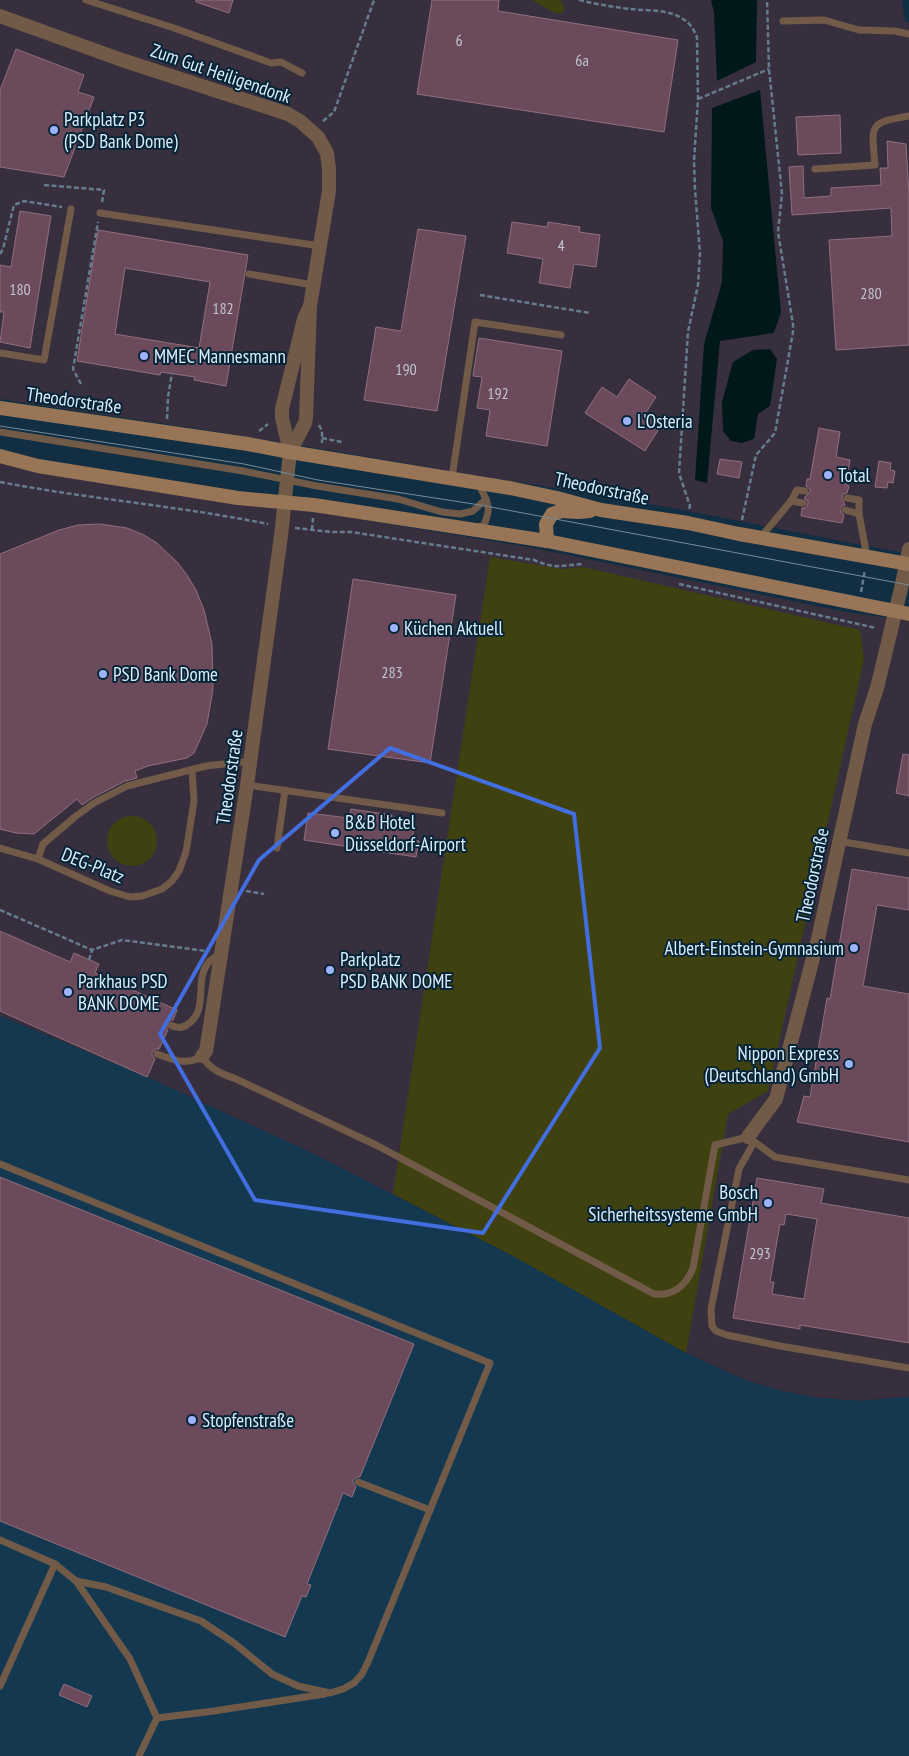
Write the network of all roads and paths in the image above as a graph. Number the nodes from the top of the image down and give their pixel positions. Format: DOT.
graph roads {
  1 [pos="86,0"];
  2 [pos="374,0"];
  3 [pos="580,0"];
  4 [pos="767,0"];
  5 [pos="0,16"];
  6 [pos="783,21"];
  7 [pos="909,34"];
  8 [pos="769,69"];
  9 [pos="302,73"];
  10 [pos="698,99"];
  11 [pos="909,116"];
  12 [pos="312,131"];
  13 [pos="815,170"];
  14 [pos="44,185"];
  15 [pos="71,209"];
  16 [pos="100,213"];
  17 [pos="320,246"];
  18 [pos="0,254"];
  19 [pos="249,274"];
  20 [pos="313,285"];
  21 [pos="480,294"];
  22 [pos="310,306"];
  23 [pos="590,312"];
  24 [pos="561,335"];
  25 [pos="0,353"];
  26 [pos="172,373"];
  27 [pos="81,384"];
  28 [pos="0,408"];
  29 [pos="0,432"];
  30 [pos="167,433"];
  31 [pos="322,438"];
  32 [pos="342,442"];
  33 [pos="290,452"];
  34 [pos="0,456"];
  35 [pos="452,478"];
  36 [pos="286,479"];
  37 [pos="0,482"];
  38 [pos="477,482"];
  39 [pos="805,491"];
  40 [pos="847,498"];
  41 [pos="486,499"];
  42 [pos="791,501"];
  43 [pos="283,503"];
  44 [pos="803,503"];
  45 [pos="601,510"];
  46 [pos="844,510"];
  47 [pos="744,511"];
  48 [pos="859,514"];
  49 [pos="688,523"];
  50 [pos="281,527"];
  51 [pos="470,530"];
  52 [pos="760,538"];
  53 [pos="547,541"];
  54 [pos="909,549"];
  55 [pos="868,557"];
  56 [pos="908,564"];
  57 [pos="589,565"];
  58 [pos="676,583"];
  59 [pos="859,603"];
  60 [pos="902,613"];
  61 [pos="891,630"];
  62 [pos="250,761"];
  63 [pos="192,770"];
  64 [pos="247,785"];
  65 [pos="285,790"];
  66 [pos="442,813"];
  67 [pos="838,840"];
  68 [pos="0,848"];
  69 [pos="277,848"];
  70 [pos="909,853"];
  71 [pos="38,859"];
  72 [pos="231,889"];
  73 [pos="264,894"];
  74 [pos="0,910"];
  75 [pos="92,950"];
  76 [pos="221,953"];
  77 [pos="89,960"];
  78 [pos="170,1026"];
  79 [pos="158,1054"];
  80 [pos="202,1056"];
  81 [pos="751,1139"];
  82 [pos="0,1164"];
  83 [pos="909,1180"];
  84 [pos="909,1368"];
  85 [pos="358,1482"];
  86 [pos="430,1510"];
  87 [pos="0,1540"];
  88 [pos="55,1564"];
  89 [pos="76,1581"];
  90 [pos="0,1686"];
  91 [pos="330,1693"];
  92 [pos="157,1718"];
  93 [pos="139,1756"];
  1 -- 9 [label="lane"];
  2 -- 12 [label="path"];
  3 -- 10 [label="path"];
  4 -- 8 [label="path"];
  5 -- 12 [label="street, Zum Gut Heiligendonk"];
  6 -- 7 [label="lane"];
  8 -- 10 [label="path"];
  8 -- 47 [label="path"];
  10 -- 49 [label="path"];
  11 -- 13 [label="lane"];
  12 -- 17 [label="street, Zum Gut Heiligendonk"];
  14 -- 16 [label="path"];
  15 -- 18 [label="path"];
  15 -- 25 [label="lane"];
  16 -- 17 [label="lane"];
  16 -- 27 [label="path"];
  17 -- 20 [label="street, Zum Gut Heiligendonk"];
  19 -- 20 [label="lane"];
  20 -- 22 [label="street, Zum Gut Heiligendonk"];
  21 -- 23 [label="path"];
  22 -- 33 [label="street, Zum Gut Heiligendonk"];
  22 -- 33 [label="street, Zum Gut Heiligendonk"];
  24 -- 35 [label="lane"];
  26 -- 30 [label="path"];
  28 -- 30 [label="main road, Theodorstraße"];
  29 -- 36 [label="lane"];
  30 -- 33 [label="main road, Theodorstraße"];
  31 -- 32 [label="path"];
  33 -- 35 [label="main road, Theodorstraße"];
  33 -- 36 [label="street, Theodorstraße"];
  34 -- 43 [label="main road"];
  35 -- 38 [label="main road, Theodorstraße"];
  36 -- 41 [label="lane"];
  36 -- 43 [label="street, Theodorstraße"];
  37 -- 50 [label="path"];
  38 -- 41 [label="lane"];
  38 -- 45 [label="main road, Theodorstraße"];
  39 -- 42 [label="lane"];
  40 -- 48 [label="lane"];
  41 -- 51 [label="lane"];
  42 -- 44 [label="lane"];
  42 -- 52 [label="lane"];
  43 -- 50 [label="street, Theodorstraße"];
  43 -- 51 [label="main road"];
  45 -- 49 [label="main road, Theodorstraße"];
  45 -- 53 [label="main road"];
  46 -- 48 [label="lane"];
  48 -- 55 [label="lane"];
  49 -- 52 [label="main road, Theodorstraße"];
  50 -- 57 [label="path"];
  50 -- 62 [label="street, Theodorstraße"];
  51 -- 53 [label="main road"];
  52 -- 55 [label="main road, Theodorstraße"];
  53 -- 59 [label="main road"];
  54 -- 56 [label="street"];
  55 -- 56 [label="main road, Theodorstraße"];
  55 -- 59 [label="path"];
  56 -- 60 [label="street, Theodorstraße"];
  58 -- 61 [label="path"];
  59 -- 60 [label="main road"];
  60 -- 61 [label="street, Theodorstraße"];
  61 -- 67 [label="street, Theodorstraße"];
  62 -- 63 [label="lane, DEG-Platz"];
  62 -- 64 [label="street, Theodorstraße"];
  63 -- 71 [label="lane, DEG-Platz"];
  63 -- 71 [label="lane, DEG-Platz"];
  64 -- 65 [label="lane"];
  64 -- 72 [label="street, Theodorstraße"];
  65 -- 66 [label="lane"];
  65 -- 69 [label="lane"];
  67 -- 70 [label="lane"];
  67 -- 81 [label="street, Theodorstraße"];
  68 -- 71 [label="lane"];
  72 -- 73 [label="path"];
  72 -- 76 [label="street, Theodorstraße"];
  74 -- 75 [label="path"];
  75 -- 76 [label="path"];
  75 -- 77 [label="path"];
  76 -- 78 [label="lane"];
  76 -- 80 [label="street, Theodorstraße"];
  79 -- 80 [label="lane"];
  80 -- 81 [label="lane"];
  81 -- 83 [label="lane"];
  81 -- 84 [label="lane"];
  82 -- 86 [label="lane"];
  85 -- 86 [label="lane"];
  86 -- 91 [label="lane"];
  87 -- 88 [label="lane"];
  88 -- 89 [label="lane"];
  88 -- 90 [label="lane"];
  89 -- 91 [label="lane"];
  89 -- 92 [label="lane"];
  91 -- 92 [label="lane"];
  92 -- 93 [label="lane"];
}
